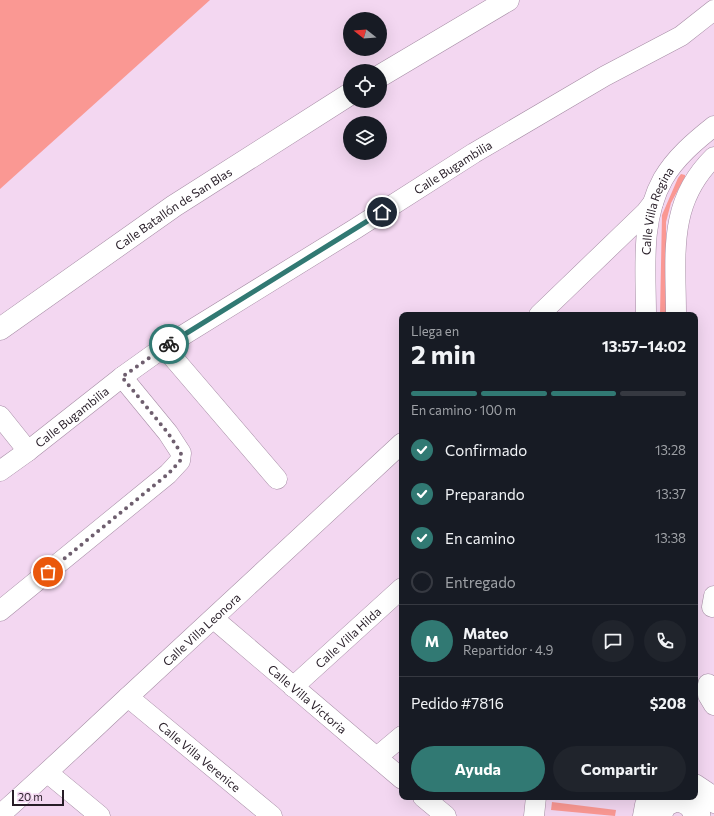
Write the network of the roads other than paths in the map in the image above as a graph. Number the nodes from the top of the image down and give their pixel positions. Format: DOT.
graph roads {
  1 [pos="508,0"];
  2 [pos="714,10"];
  3 [pos="387,72"];
  4 [pos="343,98"];
  5 [pos="714,126"];
  6 [pos="714,157"];
  7 [pos="653,202"];
  8 [pos="623,234"];
  9 [pos="647,242"];
  10 [pos="542,312"];
  11 [pos="646,312"];
  12 [pos="676,312"];
  13 [pos="0,329"];
  14 [pos="164,347"];
  15 [pos="122,377"];
  16 [pos="0,416"];
  17 [pos="399,446"];
  18 [pos="28,451"];
  19 [pos="0,471"];
  20 [pos="277,479"];
  21 [pos="399,591"];
  22 [pos="0,610"];
  23 [pos="214,619"];
  24 [pos="708,684"];
  25 [pos="293,686"];
  26 [pos="128,697"];
  27 [pos="714,705"];
  28 [pos="399,739"];
  29 [pos="377,757"];
  30 [pos="48,773"];
  31 [pos="399,776"];
  32 [pos="427,800"];
  33 [pos="536,800"];
  34 [pos="688,800"];
  35 [pos="694,800"];
  36 [pos="651,811"];
  37 [pos="0,815"];
  38 [pos="100,816"];
  39 [pos="272,816"];
  40 [pos="446,816"];
  41 [pos="534,816"];
  42 [pos="703,816"];
  1 -- 3 [label="street"];
  2 -- 14 [label="street, Calle Bugambilia"];
  4 -- 13 [label="street, Calle Batallón de San Blas"];
  5 -- 7 [label="street, Calle Villa Regina"];
  6 -- 12 [label="street, Calle Villa Regina"];
  7 -- 8 [label="street"];
  7 -- 9 [label="street, Calle Villa Regina"];
  8 -- 9 [label="street"];
  8 -- 10 [label="street"];
  9 -- 11 [label="street, Calle Villa Regina"];
  14 -- 15 [label="street, Calle Bugambilia"];
  14 -- 20 [label="street"];
  15 -- 18 [label="street, Calle Bugambilia"];
  15 -- 22 [label="street"];
  16 -- 18 [label="street"];
  17 -- 23 [label="street, Calle Villa Leonora"];
  18 -- 19 [label="street, Calle Bugambilia"];
  21 -- 25 [label="street, Calle Villa Hilda"];
  23 -- 25 [label="street, Calle Villa Victoria"];
  23 -- 26 [label="street, Calle Villa Leonora"];
  24 -- 27 [label="street"];
  25 -- 29 [label="street, Calle Villa Victoria"];
  26 -- 30 [label="street, Calle Villa Leonora"];
  26 -- 39 [label="street, Calle Villa Verenice"];
  28 -- 29 [label="street"];
  29 -- 31 [label="street, Calle Villa Victoria"];
  30 -- 37 [label="street, Calle Villa Leonora"];
  30 -- 38 [label="street"];
  32 -- 40 [label="street"];
  33 -- 41 [label="street"];
  34 -- 36 [label="street"];
  35 -- 42 [label="street"];
}
